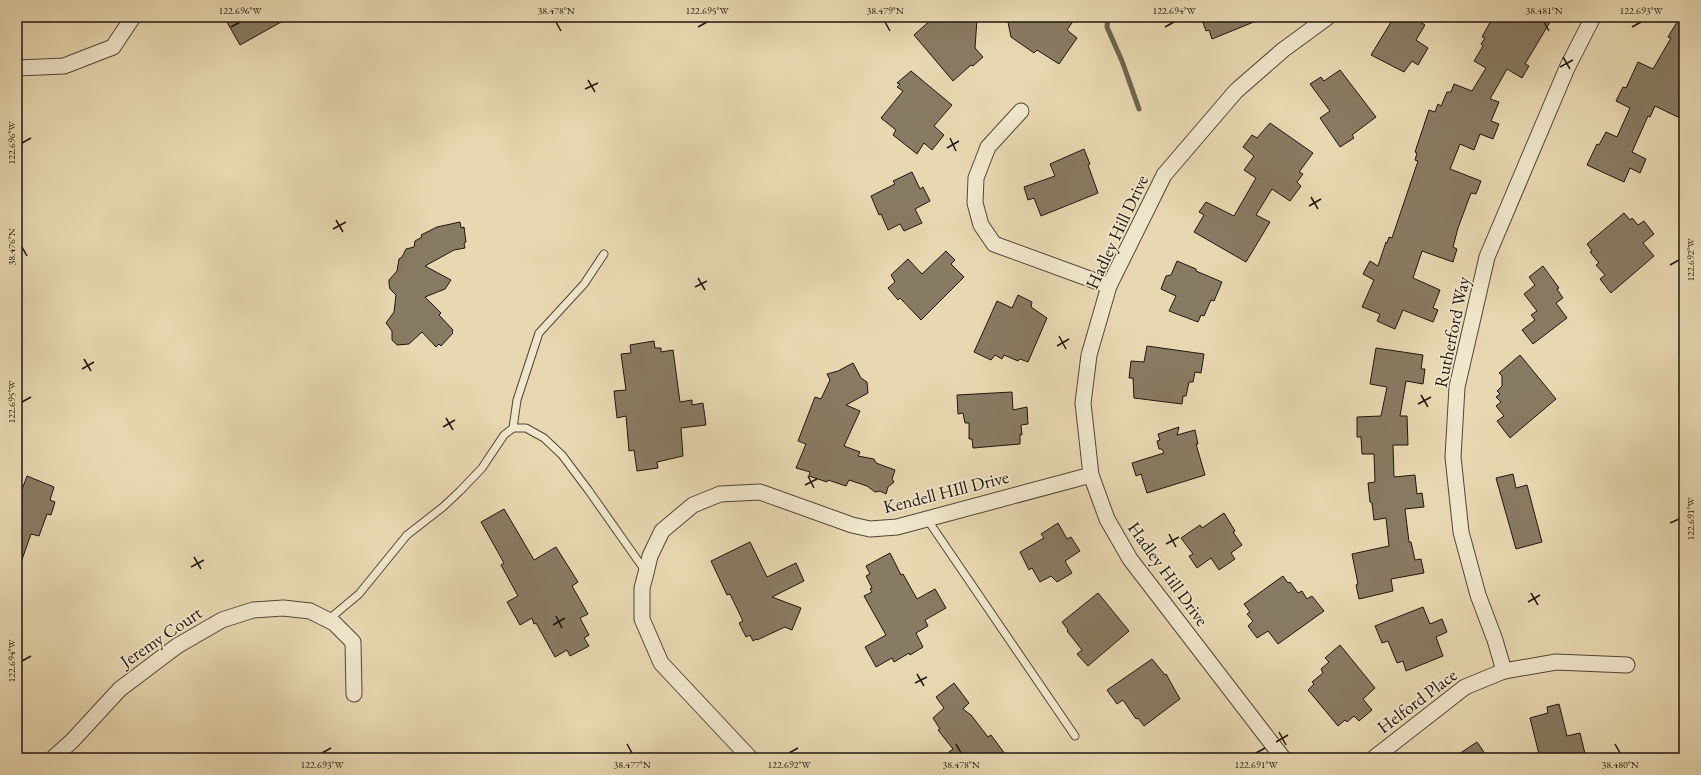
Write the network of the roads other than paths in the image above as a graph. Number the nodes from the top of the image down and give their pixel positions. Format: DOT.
graph roads {
  1 [pos="133,17"];
  2 [pos="1328,17"];
  3 [pos="1594,17"];
  4 [pos="17,68"];
  5 [pos="1020,111"];
  6 [pos="604,254"];
  7 [pos="1109,286"];
  8 [pos="513,428"];
  9 [pos="1091,475"];
  10 [pos="927,519"];
  11 [pos="646,573"];
  12 [pos="328,620"];
  13 [pos="1627,665"];
  14 [pos="1504,671"];
  15 [pos="354,694"];
  16 [pos="1075,736"];
  17 [pos="53,758"];
  18 [pos="750,758"];
  19 [pos="1283,758"];
  20 [pos="1374,758"];
  1 -- 4 [label="street"];
  2 -- 7 [label="street, Hadley Hill Drive"];
  3 -- 14 [label="street, Rutherford Way"];
  5 -- 7 [label="street"];
  6 -- 8 [label="lane"];
  7 -- 9 [label="street, Hadley Hill Drive"];
  8 -- 11 [label="lane"];
  8 -- 12 [label="lane"];
  9 -- 10 [label="street, Kendell HIll Drive"];
  9 -- 19 [label="street, Hadley Hill Drive"];
  10 -- 11 [label="street, Kendell HIll Drive"];
  10 -- 16 [label="lane"];
  11 -- 18 [label="street, Kendell HIll Drive"];
  12 -- 15 [label="street, Jeremy Court"];
  12 -- 17 [label="street, Jeremy Court"];
  13 -- 14 [label="street, Helford Place"];
  14 -- 20 [label="street, Helford Place"];
}
